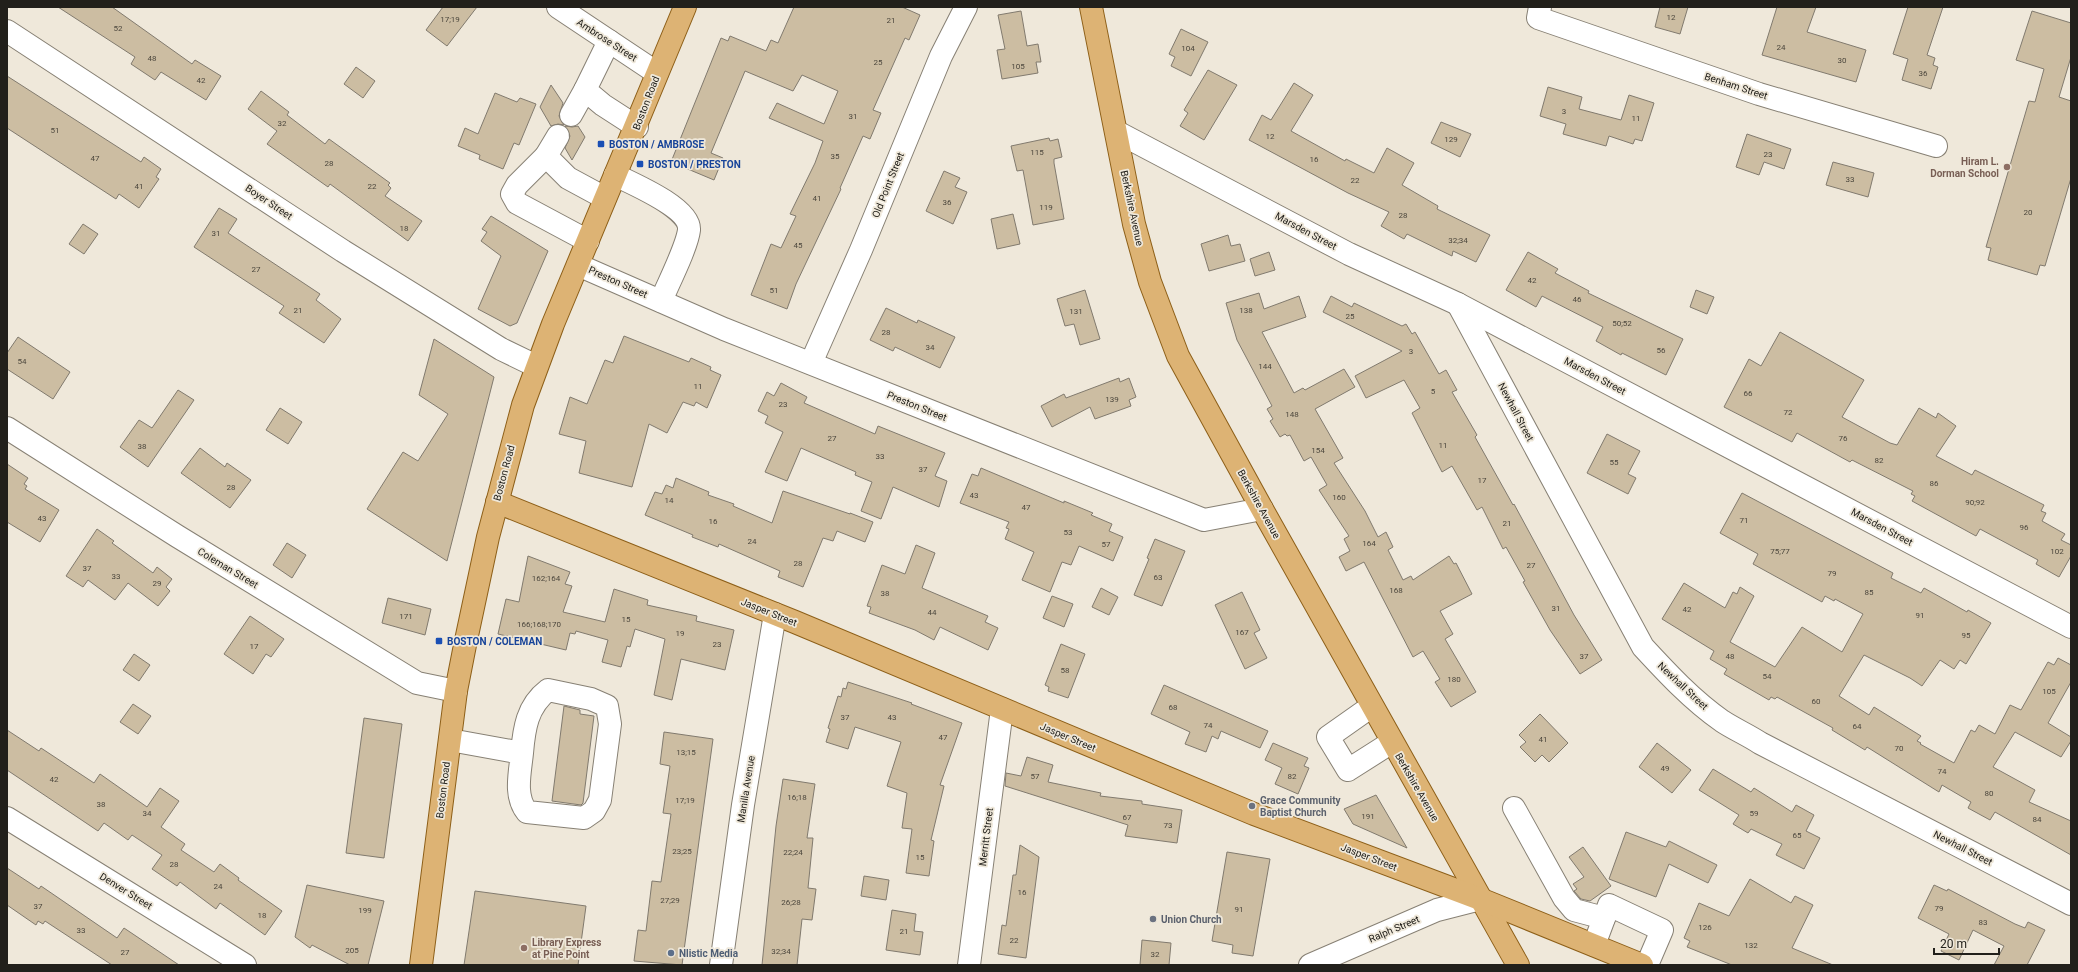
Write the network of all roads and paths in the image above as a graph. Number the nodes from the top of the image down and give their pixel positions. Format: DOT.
graph roads {
  1 [pos="558,7"];
  2 [pos="966,7"];
  3 [pos="1091,7"];
  4 [pos="683,8"];
  5 [pos="1539,13"];
  6 [pos="7,31"];
  7 [pos="609,42"];
  8 [pos="658,73"];
  9 [pos="585,90"];
  10 [pos="571,115"];
  11 [pos="637,128"];
  12 [pos="1117,132"];
  13 [pos="558,136"];
  14 [pos="1936,146"];
  15 [pos="546,156"];
  16 [pos="615,175"];
  17 [pos="606,198"];
  18 [pos="588,241"];
  19 [pos="578,265"];
  20 [pos="662,302"];
  21 [pos="1458,304"];
  22 [pos="811,363"];
  23 [pos="536,366"];
  24 [pos="7,428"];
  25 [pos="497,502"];
  26 [pos="1262,509"];
  27 [pos="775,614"];
  28 [pos="2071,627"];
  29 [pos="456,691"];
  30 [pos="1372,706"];
  31 [pos="1002,709"];
  32 [pos="450,740"];
  33 [pos="1392,742"];
  34 [pos="522,753"];
  35 [pos="1514,808"];
  36 [pos="7,818"];
  37 [pos="1480,899"];
  38 [pos="2071,904"];
  39 [pos="1604,918"];
  40 [pos="1594,945"];
  41 [pos="246,965"];
  42 [pos="421,965"];
  43 [pos="721,965"];
  44 [pos="969,965"];
  45 [pos="1310,965"];
  46 [pos="1518,965"];
  47 [pos="1642,965"];
  48 [pos="1647,965"];
  1 -- 7 [label="street, Ambrose Street"];
  2 -- 22 [label="street, Old Point Street"];
  3 -- 12 [label="main road, Berkshire Avenue"];
  4 -- 8 [label="main road, Boston Road"];
  5 -- 14 [label="street, Benham Street"];
  6 -- 23 [label="street, Boyer Street"];
  7 -- 8 [label="street, Ambrose Street"];
  7 -- 9 [label="street"];
  8 -- 11 [label="main road, Boston Road"];
  9 -- 10 [label="street"];
  9 -- 11 [label="street"];
  11 -- 16 [label="main road, Boston Road"];
  12 -- 21 [label="street, Marsden Street"];
  12 -- 26 [label="main road, Berkshire Avenue"];
  13 -- 15 [label="street"];
  15 -- 17 [label="street"];
  15 -- 18 [label="street"];
  16 -- 17 [label="main road, Boston Road"];
  16 -- 20 [label="street"];
  17 -- 18 [label="main road, Boston Road"];
  18 -- 19 [label="main road, Boston Road"];
  19 -- 20 [label="street, Preston Street"];
  19 -- 23 [label="main road, Boston Road"];
  20 -- 22 [label="street, Preston Street"];
  21 -- 28 [label="street, Marsden Street"];
  21 -- 38 [label="street, Newhall Street"];
  22 -- 26 [label="street, Preston Street"];
  23 -- 25 [label="main road, Boston Road"];
  24 -- 29 [label="street, Coleman Street"];
  25 -- 27 [label="main road, Jasper Street"];
  25 -- 29 [label="main road, Boston Road"];
  26 -- 30 [label="main road, Berkshire Avenue"];
  27 -- 31 [label="main road, Jasper Street"];
  27 -- 43 [label="street, Manilla Avenue"];
  29 -- 32 [label="main road, Boston Road"];
  30 -- 33 [label="main road, Berkshire Avenue"];
  30 -- 33 [label="street"];
  31 -- 37 [label="main road, Jasper Street"];
  31 -- 44 [label="street, Merritt Street"];
  32 -- 34 [label="street"];
  32 -- 42 [label="main road, Boston Road"];
  33 -- 37 [label="main road, Berkshire Avenue"];
  34 -- 34 [label="street"];
  35 -- 39 [label="street"];
  36 -- 41 [label="street, Denver Street"];
  37 -- 40 [label="main road, Jasper Street"];
  37 -- 45 [label="street, Ralph Street"];
  37 -- 46 [label="main road, Berkshire Avenue"];
  39 -- 40 [label="street"];
  39 -- 48 [label="street"];
  40 -- 47 [label="main road, Jasper Street"];
}
